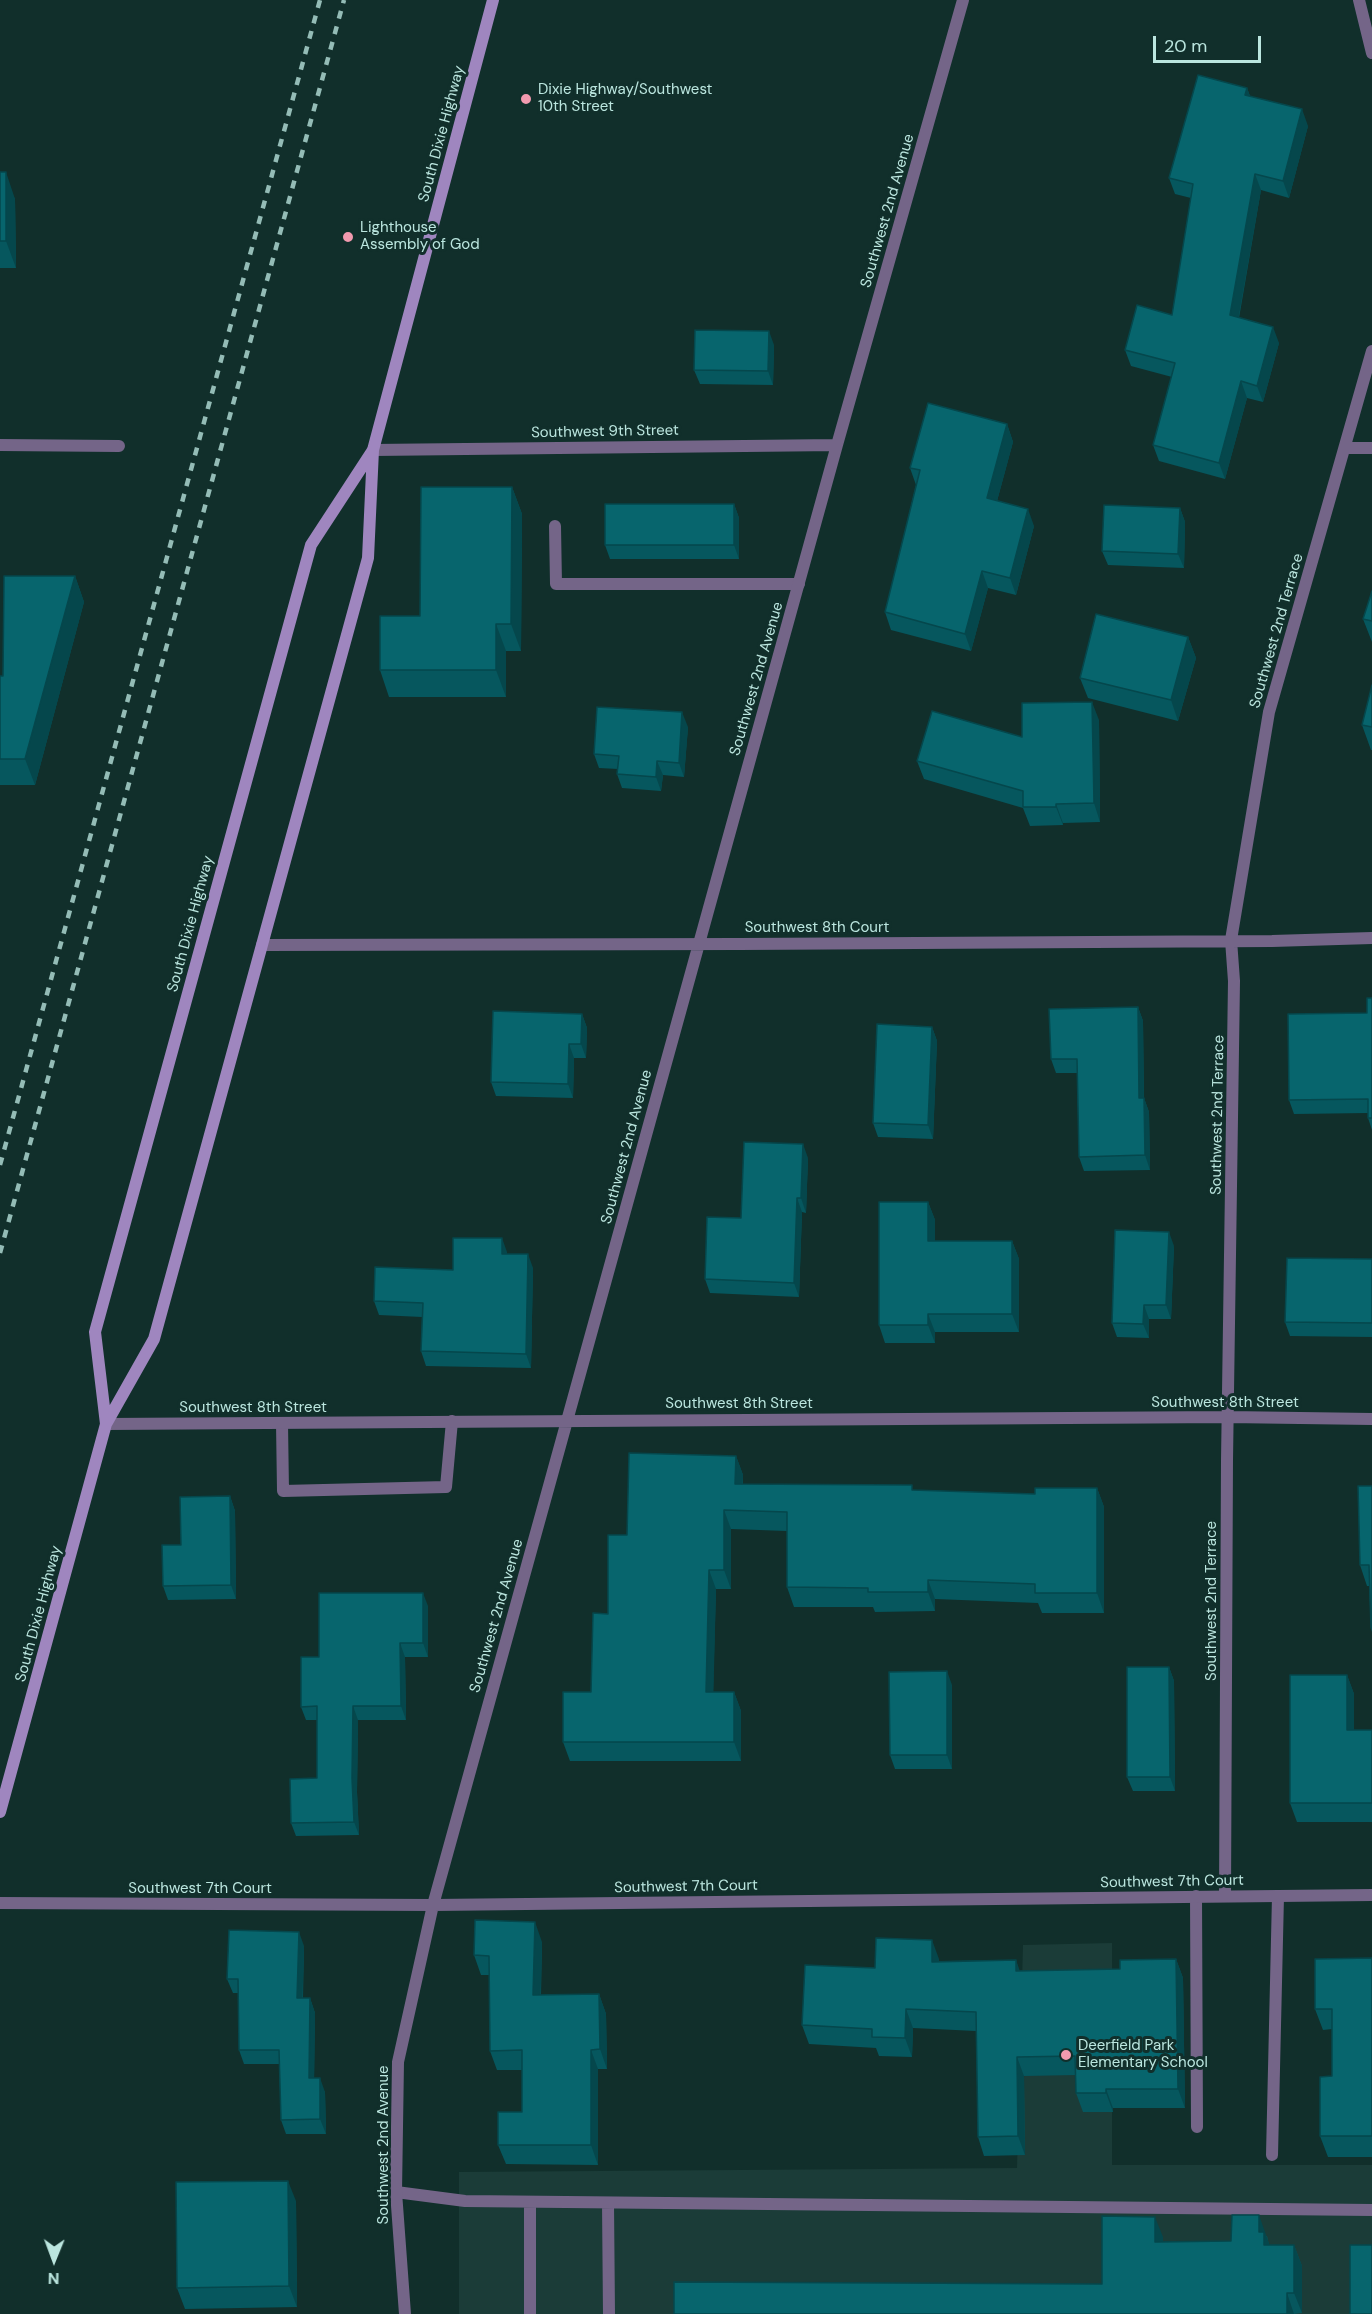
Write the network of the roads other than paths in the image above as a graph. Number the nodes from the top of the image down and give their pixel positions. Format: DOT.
graph roads {
  1 [pos="493,0"];
  2 [pos="963,0"];
  3 [pos="1359,0"];
  4 [pos="1372,53"];
  5 [pos="1372,351"];
  6 [pos="0,445"];
  7 [pos="837,445"];
  8 [pos="119,446"];
  9 [pos="1345,448"];
  10 [pos="1372,448"];
  11 [pos="373,450"];
  12 [pos="555,526"];
  13 [pos="799,584"];
  14 [pos="1372,938"];
  15 [pos="1231,940"];
  16 [pos="699,944"];
  17 [pos="262,945"];
  18 [pos="1228,1417"];
  19 [pos="1372,1419"];
  20 [pos="567,1420"];
  21 [pos="452,1421"];
  22 [pos="282,1423"];
  23 [pos="106,1424"];
  24 [pos="0,1812"];
  25 [pos="1372,1895"];
  26 [pos="1196,1896"];
  27 [pos="1225,1896"];
  28 [pos="1278,1896"];
  29 [pos="0,1904"];
  30 [pos="433,1905"];
  31 [pos="1197,2127"];
  32 [pos="1272,2155"];
  33 [pos="396,2192"];
  34 [pos="530,2202"];
  35 [pos="608,2203"];
  36 [pos="1372,2210"];
  37 [pos="405,2314"];
  38 [pos="530,2314"];
  39 [pos="609,2314"];
  1 -- 11 [label="main road, South Dixie Highway"];
  2 -- 7 [label="street, Southwest 2nd Avenue"];
  3 -- 4 [label="street"];
  5 -- 9 [label="street, Southwest 2nd Terrace"];
  6 -- 8 [label="street"];
  7 -- 11 [label="street, Southwest 9th Street"];
  7 -- 13 [label="street, Southwest 2nd Avenue"];
  9 -- 10 [label="street"];
  9 -- 15 [label="street, Southwest 2nd Terrace"];
  11 -- 17 [label="main road, South Dixie Highway"];
  11 -- 23 [label="main road, South Dixie Highway"];
  12 -- 13 [label="street"];
  13 -- 16 [label="street, Southwest 2nd Avenue"];
  14 -- 15 [label="street, Southwest 8th Court"];
  15 -- 16 [label="street, Southwest 8th Court"];
  15 -- 18 [label="street, Southwest 2nd Terrace"];
  16 -- 17 [label="street, Southwest 8th Court"];
  16 -- 20 [label="street, Southwest 2nd Avenue"];
  17 -- 23 [label="main road, South Dixie Highway"];
  18 -- 19 [label="street, Southwest 8th Street"];
  18 -- 20 [label="street, Southwest 8th Street"];
  18 -- 27 [label="street, Southwest 2nd Terrace"];
  20 -- 21 [label="street, Southwest 8th Street"];
  20 -- 30 [label="street, Southwest 2nd Avenue"];
  21 -- 22 [label="street, Southwest 8th Street"];
  21 -- 22 [label="street"];
  22 -- 23 [label="street, Southwest 8th Street"];
  23 -- 24 [label="main road, South Dixie Highway"];
  25 -- 28 [label="street, Southwest 7th Court"];
  26 -- 27 [label="street, Southwest 7th Court"];
  26 -- 30 [label="street, Southwest 7th Court"];
  26 -- 31 [label="street"];
  27 -- 28 [label="street, Southwest 7th Court"];
  28 -- 32 [label="street"];
  29 -- 30 [label="street, Southwest 7th Court"];
  30 -- 33 [label="street, Southwest 2nd Avenue"];
  33 -- 34 [label="street"];
  33 -- 37 [label="street, Southwest 2nd Avenue"];
  34 -- 35 [label="street"];
  34 -- 38 [label="street"];
  35 -- 36 [label="street"];
  35 -- 39 [label="street"];
}
